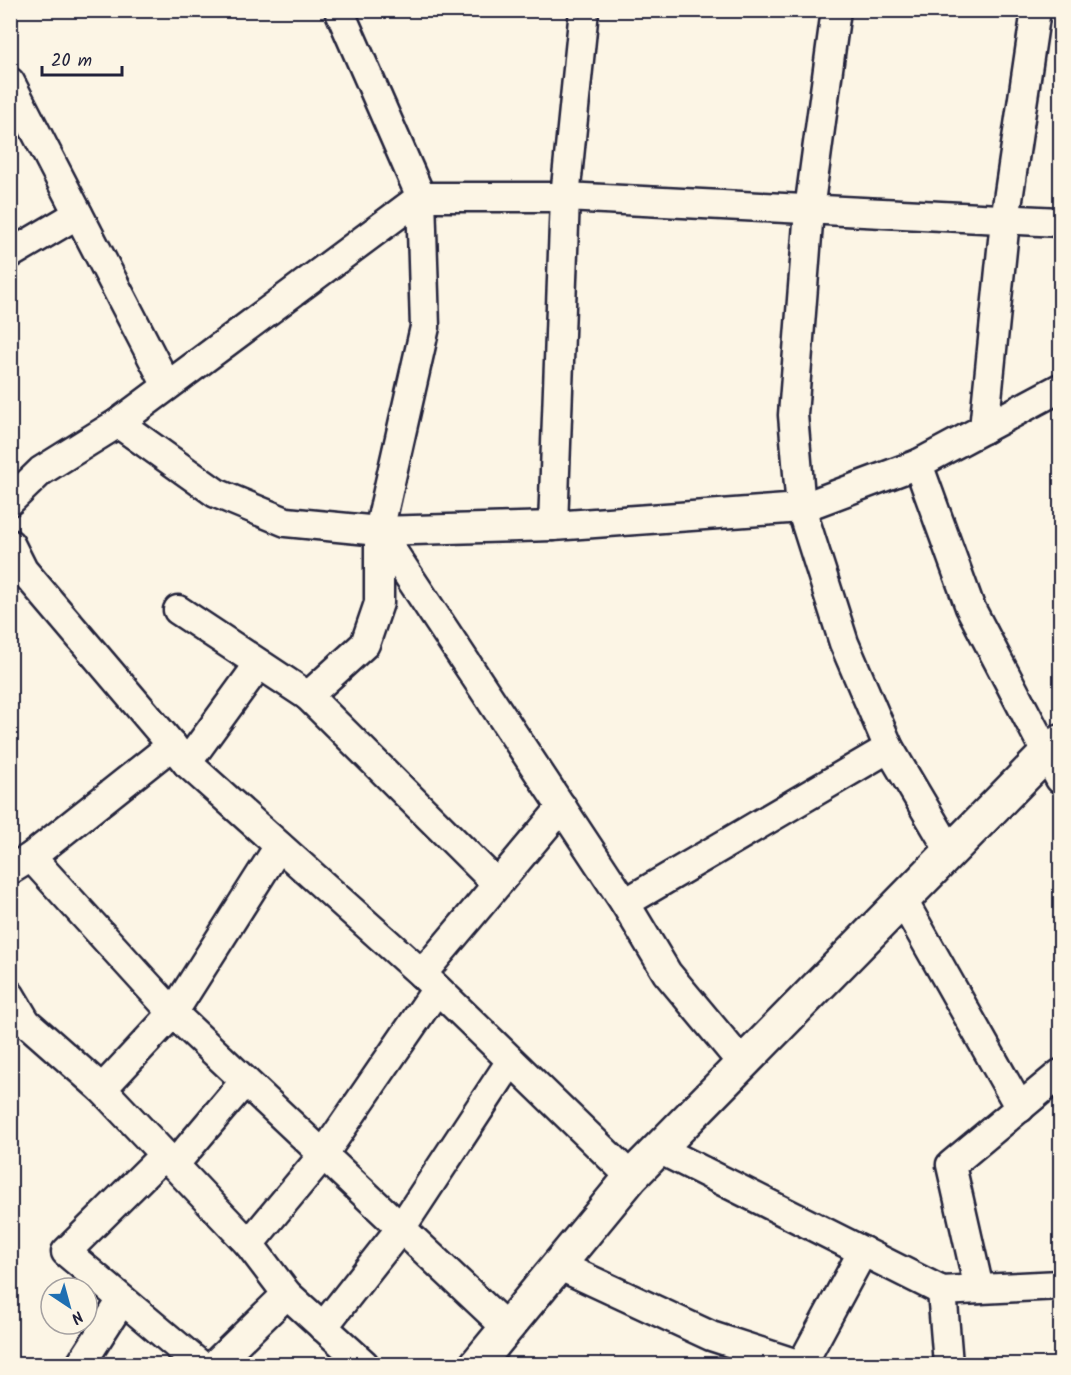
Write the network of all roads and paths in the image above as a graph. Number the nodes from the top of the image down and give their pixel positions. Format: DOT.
graph roads {
  1 [pos="339,10"];
  2 [pos="584,10"];
  3 [pos="836,10"];
  4 [pos="1036,10"];
  5 [pos="10,82"];
  6 [pos="421,197"];
  7 [pos="565,197"];
  8 [pos="809,210"];
  9 [pos="78,214"];
  10 [pos="1005,220"];
  11 [pos="1060,222"];
  12 [pos="10,254"];
  13 [pos="167,386"];
  14 [pos="1060,388"];
  15 [pos="118,423"];
  16 [pos="984,429"];
  17 [pos="918,465"];
  18 [pos="10,501"];
  19 [pos="801,508"];
  20 [pos="553,526"];
  21 [pos="379,531"];
  22 [pos="10,544"];
  23 [pos="178,610"];
  24 [pos="259,664"];
  25 [pos="308,696"];
  26 [pos="889,748"];
  27 [pos="179,754"];
  28 [pos="1056,758"];
  29 [pos="562,807"];
  30 [pos="279,846"];
  31 [pos="950,851"];
  32 [pos="21,863"];
  33 [pos="497,884"];
  34 [pos="902,899"];
  35 [pos="625,903"];
  36 [pos="430,982"];
  37 [pos="10,995"];
  38 [pos="173,1013"];
  39 [pos="511,1061"];
  40 [pos="742,1063"];
  41 [pos="1060,1074"];
  42 [pos="245,1081"];
  43 [pos="102,1089"];
  44 [pos="1020,1108"];
  45 [pos="659,1149"];
  46 [pos="323,1155"];
  47 [pos="169,1160"];
  48 [pos="631,1177"];
  49 [pos="401,1228"];
  50 [pos="249,1244"];
  51 [pos="863,1251"];
  52 [pos="558,1265"];
  53 [pos="1060,1284"];
  54 [pos="979,1288"];
  55 [pos="942,1291"];
  56 [pos="287,1294"];
  57 [pos="122,1300"];
  58 [pos="323,1327"];
  59 [pos="507,1328"];
  60 [pos="484,1362"];
  61 [pos="81,1365"];
  62 [pos="199,1365"];
  63 [pos="215,1365"];
  64 [pos="364,1365"];
  65 [pos="797,1365"];
  66 [pos="802,1365"];
  67 [pos="948,1365"];
  1 -- 6 [label="street"];
  2 -- 7 [label="street"];
  3 -- 8 [label="street"];
  4 -- 10 [label="street"];
  5 -- 9 [label="street"];
  6 -- 7 [label="street"];
  6 -- 13 [label="street"];
  6 -- 21 [label="street"];
  7 -- 8 [label="street"];
  7 -- 20 [label="street"];
  8 -- 10 [label="street"];
  8 -- 19 [label="street"];
  9 -- 12 [label="street"];
  9 -- 13 [label="street"];
  10 -- 11 [label="street"];
  10 -- 16 [label="street"];
  13 -- 15 [label="street"];
  14 -- 16 [label="street"];
  15 -- 18 [label="street"];
  15 -- 21 [label="street"];
  16 -- 17 [label="street"];
  17 -- 19 [label="street"];
  17 -- 28 [label="street"];
  19 -- 20 [label="street"];
  19 -- 26 [label="street"];
  20 -- 21 [label="street"];
  21 -- 25 [label="street"];
  21 -- 29 [label="street"];
  22 -- 27 [label="street"];
  23 -- 24 [label="street"];
  24 -- 25 [label="street"];
  24 -- 27 [label="street"];
  25 -- 33 [label="street"];
  26 -- 31 [label="street"];
  26 -- 35 [label="street"];
  27 -- 30 [label="street"];
  27 -- 32 [label="street"];
  28 -- 31 [label="street"];
  29 -- 33 [label="street"];
  29 -- 35 [label="street"];
  30 -- 36 [label="street"];
  30 -- 38 [label="street"];
  31 -- 34 [label="street"];
  32 -- 38 [label="street"];
  33 -- 36 [label="street"];
  34 -- 40 [label="street"];
  34 -- 44 [label="street"];
  35 -- 40 [label="street"];
  36 -- 39 [label="street"];
  36 -- 46 [label="street"];
  37 -- 43 [label="street"];
  38 -- 42 [label="street"];
  38 -- 43 [label="street"];
  39 -- 48 [label="street"];
  39 -- 49 [label="street"];
  40 -- 45 [label="street"];
  41 -- 44 [label="street"];
  42 -- 46 [label="street"];
  42 -- 47 [label="street"];
  43 -- 47 [label="street"];
  44 -- 54 [label="street"];
  45 -- 48 [label="street"];
  45 -- 51 [label="street"];
  46 -- 49 [label="street"];
  46 -- 50 [label="street"];
  47 -- 50 [label="street"];
  47 -- 57 [label="street"];
  48 -- 52 [label="street"];
  49 -- 58 [label="street"];
  49 -- 59 [label="street"];
  50 -- 56 [label="street"];
  51 -- 55 [label="street"];
  51 -- 66 [label="street"];
  52 -- 59 [label="street"];
  52 -- 65 [label="street"];
  53 -- 54 [label="street"];
  54 -- 55 [label="street"];
  55 -- 67 [label="street"];
  56 -- 58 [label="street"];
  56 -- 63 [label="street"];
  57 -- 61 [label="street"];
  57 -- 62 [label="street"];
  58 -- 64 [label="street"];
  59 -- 60 [label="street"];
}
